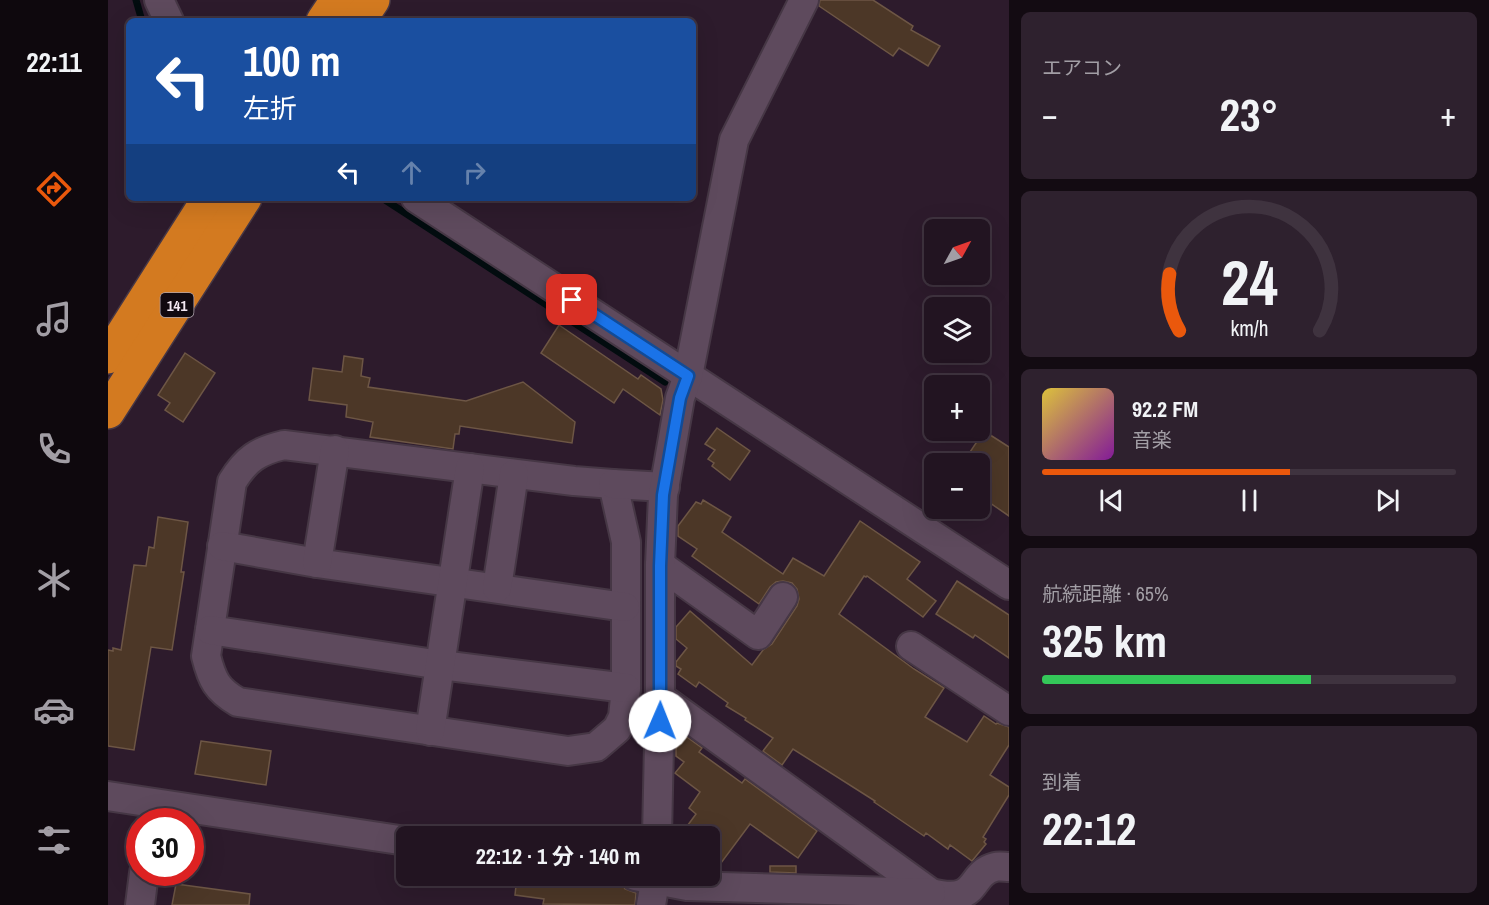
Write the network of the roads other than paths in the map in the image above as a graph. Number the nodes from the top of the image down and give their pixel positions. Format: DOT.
graph roads {
  1 [pos="159,0"];
  2 [pos="337,0"];
  3 [pos="373,0"];
  4 [pos="804,0"];
  5 [pos="168,18"];
  6 [pos="325,18"];
  7 [pos="361,18"];
  8 [pos="207,201"];
  9 [pos="243,201"];
  10 [pos="422,201"];
  11 [pos="108,357"];
  12 [pos="688,376"];
  13 [pos="108,412"];
  14 [pos="335,450"];
  15 [pos="470,468"];
  16 [pos="514,474"];
  17 [pos="613,484"];
  18 [pos="665,487"];
  19 [pos="222,546"];
  20 [pos="317,563"];
  21 [pos="660,566"];
  22 [pos="453,582"];
  23 [pos="1009,585"];
  24 [pos="497,588"];
  25 [pos="783,597"];
  26 [pos="625,607"];
  27 [pos="210,630"];
  28 [pos="911,646"];
  29 [pos="441,665"];
  30 [pos="626,688"];
  31 [pos="660,698"];
  32 [pos="1009,711"];
  33 [pos="430,731"];
  34 [pos="108,796"];
  35 [pos="141,808"];
  36 [pos="204,818"];
  37 [pos="657,826"];
  38 [pos="396,840"];
  39 [pos="1009,867"];
  40 [pos="142,886"];
  41 [pos="687,886"];
  42 [pos="931,893"];
  43 [pos="140,905"];
  1 -- 5 [label="street"];
  2 -- 6 [label="highway"];
  3 -- 7 [label="highway"];
  4 -- 12 [label="street"];
  8 -- 11 [label="highway, 141"];
  9 -- 13 [label="highway, 141"];
  10 -- 12 [label="street"];
  12 -- 18 [label="street"];
  12 -- 23 [label="street"];
  14 -- 15 [label="street"];
  14 -- 19 [label="street"];
  14 -- 20 [label="street"];
  15 -- 16 [label="street"];
  15 -- 22 [label="street"];
  16 -- 17 [label="street"];
  16 -- 24 [label="street"];
  17 -- 18 [label="street"];
  17 -- 26 [label="street"];
  18 -- 21 [label="street"];
  19 -- 20 [label="street"];
  19 -- 27 [label="street"];
  20 -- 22 [label="street"];
  21 -- 25 [label="street"];
  21 -- 31 [label="street"];
  22 -- 24 [label="street"];
  22 -- 29 [label="street"];
  24 -- 26 [label="street"];
  26 -- 30 [label="street"];
  27 -- 29 [label="street"];
  27 -- 33 [label="street"];
  28 -- 32 [label="street"];
  29 -- 30 [label="street"];
  29 -- 33 [label="street"];
  30 -- 33 [label="street"];
  31 -- 37 [label="street"];
  31 -- 42 [label="street"];
  34 -- 35 [label="street"];
  36 -- 38 [label="street"];
  39 -- 42 [label="street"];
  40 -- 43 [label="street"];
  41 -- 42 [label="street"];
}
